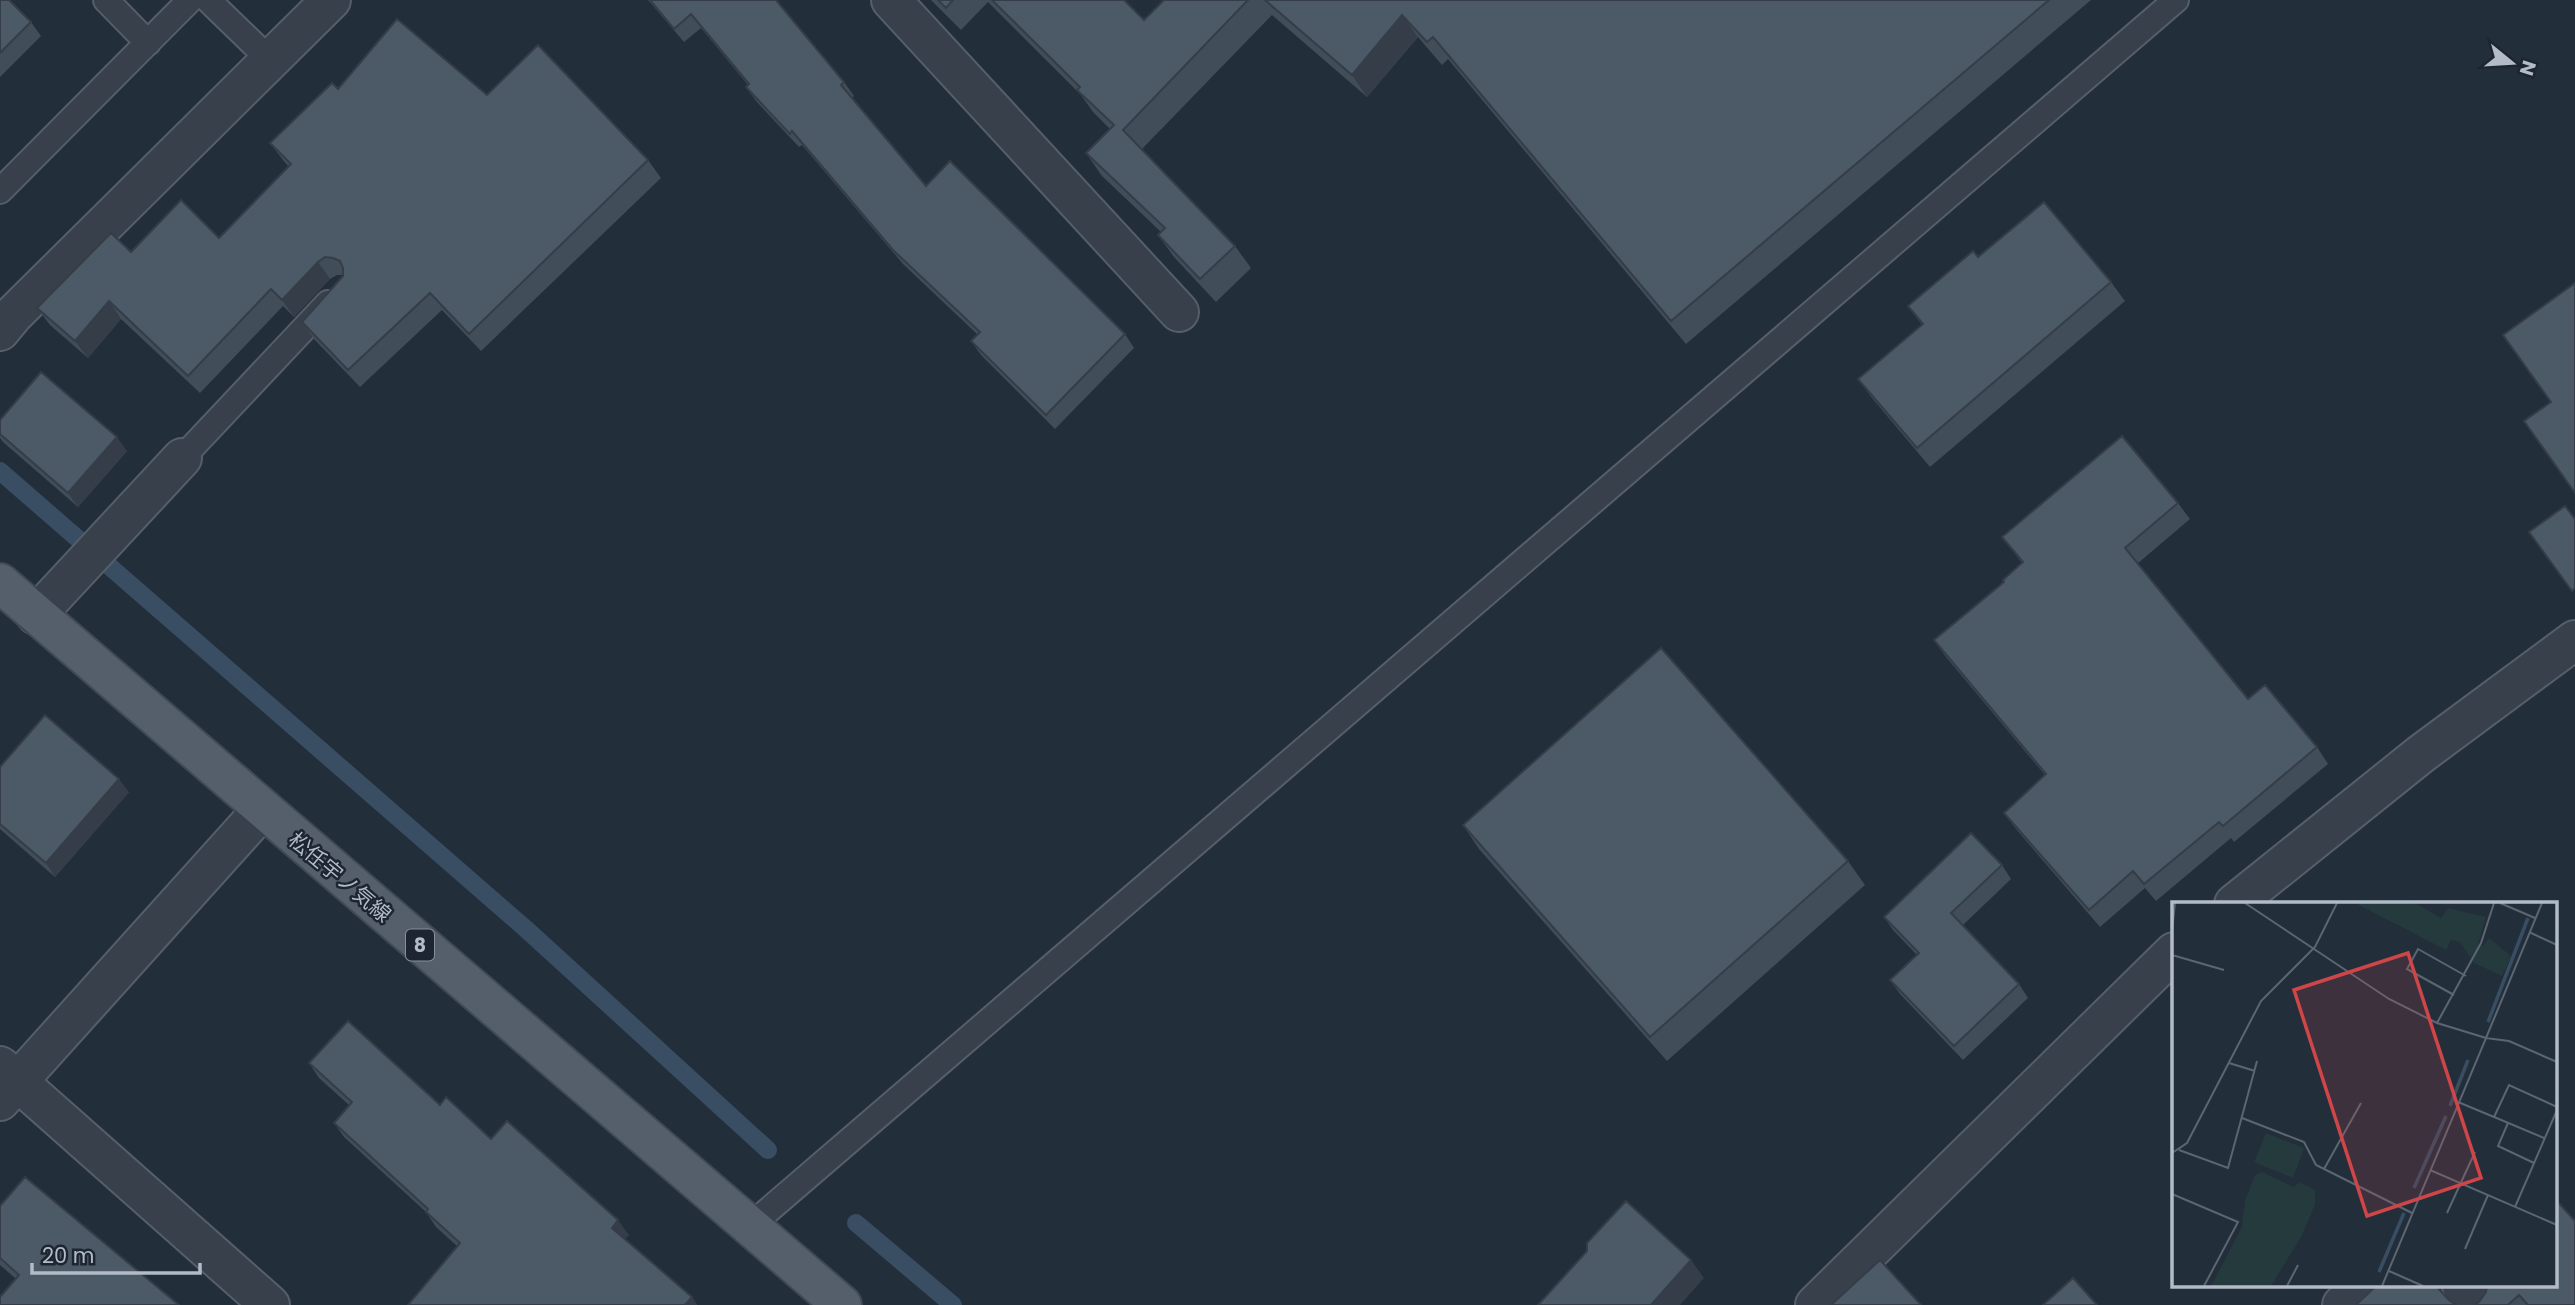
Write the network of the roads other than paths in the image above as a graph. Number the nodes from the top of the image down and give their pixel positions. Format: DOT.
graph roads {
  1 [pos="106,0"];
  2 [pos="190,0"];
  3 [pos="208,0"];
  4 [pos="331,0"];
  5 [pos="891,0"];
  6 [pos="2176,0"];
  7 [pos="148,43"];
  8 [pos="270,60"];
  9 [pos="0,191"];
  10 [pos="341,289"];
  11 [pos="1179,312"];
  12 [pos="5,316"];
  13 [pos="182,458"];
  14 [pos="0,583"];
  15 [pos="36,615"];
  16 [pos="2575,640"];
  17 [pos="262,810"];
  18 [pos="2236,902"];
  19 [pos="2172,954"];
  20 [pos="6,1083"];
  21 [pos="750,1226"];
  22 [pos="2360,1288"];
  23 [pos="2464,1288"];
  24 [pos="270,1305"];
  25 [pos="842,1305"];
  26 [pos="1815,1305"];
  27 [pos="2342,1305"];
  28 [pos="2479,1305"];
  1 -- 7 [label="lane"];
  2 -- 7 [label="lane"];
  3 -- 8 [label="lane"];
  4 -- 8 [label="street"];
  5 -- 11 [label="street"];
  6 -- 21 [label="lane"];
  7 -- 9 [label="lane"];
  8 -- 12 [label="street"];
  10 -- 13 [label="lane"];
  13 -- 15 [label="street"];
  14 -- 15 [label="main road, 松任宇ノ気線 / 8"];
  15 -- 17 [label="main road, 松任宇ノ気線 / 8"];
  16 -- 18 [label="street"];
  17 -- 20 [label="street"];
  17 -- 21 [label="main road, 松任宇ノ気線 / 8"];
  19 -- 26 [label="street"];
  20 -- 24 [label="street"];
  21 -- 25 [label="main road, 松任宇ノ気線 / 8"];
  22 -- 27 [label="street"];
  23 -- 28 [label="street"];
}
